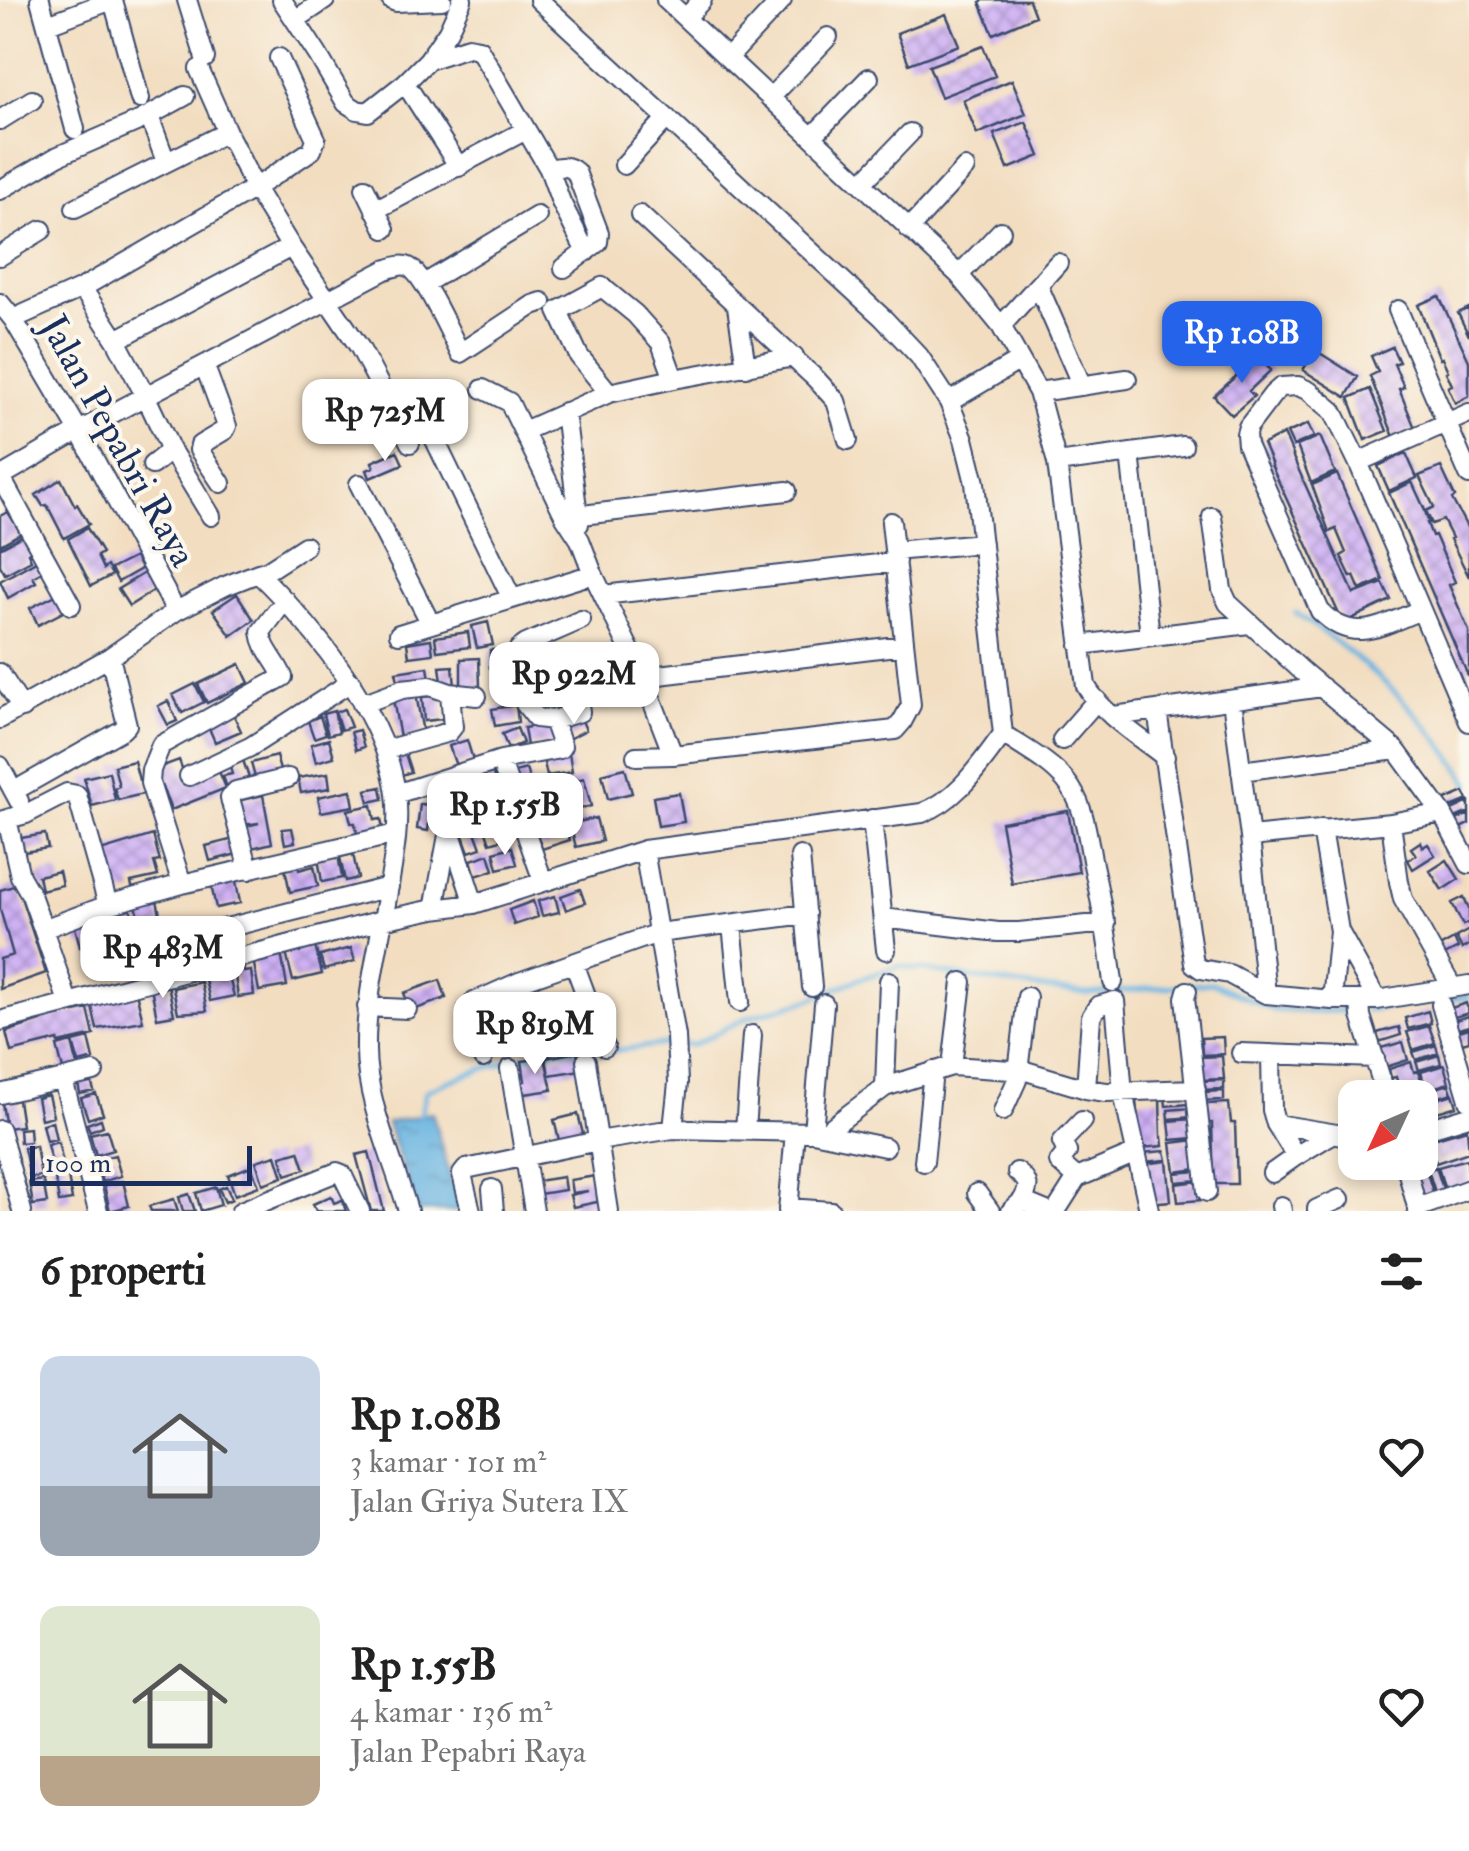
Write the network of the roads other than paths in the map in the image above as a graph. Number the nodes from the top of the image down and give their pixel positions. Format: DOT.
graph roads {
  1 [pos="40,0"];
  2 [pos="112,0"];
  3 [pos="187,0"];
  4 [pos="282,0"];
  5 [pos="325,0"];
  6 [pos="391,0"];
  7 [pos="442,0"];
  8 [pos="462,0"];
  9 [pos="539,0"];
  10 [pos="666,0"];
  11 [pos="702,0"];
  12 [pos="782,0"];
  13 [pos="686,18"];
  14 [pos="296,20"];
  15 [pos="48,24"];
  16 [pos="828,36"];
  17 [pos="278,58"];
  18 [pos="728,58"];
  19 [pos="428,60"];
  20 [pos="869,78"];
  21 [pos="404,83"];
  22 [pos="185,96"];
  23 [pos="770,98"];
  24 [pos="140,99"];
  25 [pos="32,100"];
  26 [pos="149,116"];
  27 [pos="667,118"];
  28 [pos="0,120"];
  29 [pos="75,129"];
  30 [pos="526,130"];
  31 [pos="227,132"];
  32 [pos="910,132"];
  33 [pos="812,137"];
  34 [pos="166,162"];
  35 [pos="624,166"];
  36 [pos="459,167"];
  37 [pos="966,168"];
  38 [pos="862,184"];
  39 [pos="255,188"];
  40 [pos="365,188"];
  41 [pos="0,190"];
  42 [pos="75,208"];
  43 [pos="375,210"];
  44 [pos="640,215"];
  45 [pos="537,216"];
  46 [pos="385,228"];
  47 [pos="909,228"];
  48 [pos="42,230"];
  49 [pos="1001,231"];
  50 [pos="291,248"];
  51 [pos="0,256"];
  52 [pos="1058,263"];
  53 [pos="564,268"];
  54 [pos="959,275"];
  55 [pos="424,284"];
  56 [pos="1038,284"];
  57 [pos="82,288"];
  58 [pos="329,300"];
  59 [pos="542,302"];
  60 [pos="0,303"];
  61 [pos="737,307"];
  62 [pos="1398,310"];
  63 [pos="13,319"];
  64 [pos="1002,326"];
  65 [pos="116,340"];
  66 [pos="794,358"];
  67 [pos="1020,360"];
  68 [pos="205,366"];
  69 [pos="746,368"];
  70 [pos="674,378"];
  71 [pos="1127,379"];
  72 [pos="1082,386"];
  73 [pos="483,388"];
  74 [pos="1038,392"];
  75 [pos="609,393"];
  76 [pos="146,397"];
  77 [pos="950,402"];
  78 [pos="565,412"];
  79 [pos="1469,413"];
  80 [pos="1447,423"];
  81 [pos="79,431"];
  82 [pos="524,431"];
  83 [pos="431,432"];
  84 [pos="848,440"];
  85 [pos="410,443"];
  86 [pos="1183,446"];
  87 [pos="171,450"];
  88 [pos="1130,453"];
  89 [pos="1358,462"];
  90 [pos="1057,463"];
  91 [pos="152,464"];
  92 [pos="1469,475"];
  93 [pos="0,477"];
  94 [pos="221,484"];
  95 [pos="359,484"];
  96 [pos="786,491"];
  97 [pos="211,516"];
  98 [pos="572,517"];
  99 [pos="1212,517"];
  100 [pos="891,522"];
  101 [pos="982,543"];
  102 [pos="305,546"];
  103 [pos="895,556"];
  104 [pos="258,573"];
  105 [pos="593,574"];
  106 [pos="603,595"];
  107 [pos="512,599"];
  108 [pos="285,600"];
  109 [pos="71,606"];
  110 [pos="1421,610"];
  111 [pos="176,611"];
  112 [pos="581,620"];
  113 [pos="431,624"];
  114 [pos="1250,624"];
  115 [pos="400,634"];
  116 [pos="1150,636"];
  117 [pos="1080,644"];
  118 [pos="904,646"];
  119 [pos="110,657"];
  120 [pos="0,673"];
  121 [pos="642,677"];
  122 [pos="351,682"];
  123 [pos="1322,687"];
  124 [pos="450,694"];
  125 [pos="478,696"];
  126 [pos="1097,700"];
  127 [pos="1232,700"];
  128 [pos="362,704"];
  129 [pos="579,704"];
  130 [pos="22,708"];
  131 [pos="1157,710"];
  132 [pos="1114,716"];
  133 [pos="0,719"];
  134 [pos="553,720"];
  135 [pos="1469,722"];
  136 [pos="1003,734"];
  137 [pos="1062,740"];
  138 [pos="385,750"];
  139 [pos="1396,750"];
  140 [pos="673,755"];
  141 [pos="636,756"];
  142 [pos="1165,757"];
  143 [pos="0,766"];
  144 [pos="504,771"];
  145 [pos="1241,771"];
  146 [pos="188,776"];
  147 [pos="288,778"];
  148 [pos="14,791"];
  149 [pos="396,794"];
  150 [pos="1442,813"];
  151 [pos="11,818"];
  152 [pos="872,819"];
  153 [pos="1391,823"];
  154 [pos="1322,829"];
  155 [pos="396,834"];
  156 [pos="1250,837"];
  157 [pos="644,850"];
  158 [pos="800,856"];
  159 [pos="1469,864"];
  160 [pos="249,870"];
  161 [pos="543,880"];
  162 [pos="182,884"];
  163 [pos="389,888"];
  164 [pos="474,904"];
  165 [pos="108,905"];
  166 [pos="434,908"];
  167 [pos="806,914"];
  168 [pos="883,918"];
  169 [pos="382,920"];
  170 [pos="1106,923"];
  171 [pos="732,924"];
  172 [pos="43,928"];
  173 [pos="1339,931"];
  174 [pos="658,934"];
  175 [pos="886,950"];
  176 [pos="123,954"];
  177 [pos="574,963"];
  178 [pos="889,981"];
  179 [pos="519,982"];
  180 [pos="962,982"];
  181 [pos="1113,982"];
  182 [pos="1460,986"];
  183 [pos="812,987"];
  184 [pos="1187,990"];
  185 [pos="1266,994"];
  186 [pos="1027,997"];
  187 [pos="1332,1000"];
  188 [pos="68,1002"];
  189 [pos="740,1002"];
  190 [pos="824,1004"];
  191 [pos="1441,1005"];
  192 [pos="1364,1006"];
  193 [pos="368,1007"];
  194 [pos="407,1009"];
  195 [pos="0,1021"];
  196 [pos="752,1035"];
  197 [pos="605,1046"];
  198 [pos="542,1050"];
  199 [pos="1241,1053"];
  200 [pos="1271,1054"];
  201 [pos="482,1058"];
  202 [pos="1375,1058"];
  203 [pos="586,1061"];
  204 [pos="942,1068"];
  205 [pos="510,1069"];
  206 [pos="1018,1070"];
  207 [pos="94,1072"];
  208 [pos="62,1080"];
  209 [pos="1382,1080"];
  210 [pos="885,1087"];
  211 [pos="1086,1089"];
  212 [pos="1196,1090"];
  213 [pos="1123,1093"];
  214 [pos="0,1094"];
  215 [pos="1469,1100"];
  216 [pos="1002,1111"];
  217 [pos="1469,1116"];
  218 [pos="1082,1121"];
  219 [pos="1276,1124"];
  220 [pos="1438,1125"];
  221 [pos="0,1130"];
  222 [pos="673,1130"];
  223 [pos="745,1130"];
  224 [pos="811,1133"];
  225 [pos="1332,1134"];
  226 [pos="1338,1135"];
  227 [pos="598,1141"];
  228 [pos="885,1147"];
  229 [pos="1136,1153"];
  230 [pos="1296,1156"];
  231 [pos="524,1157"];
  232 [pos="924,1162"];
  233 [pos="1016,1172"];
  234 [pos="1272,1173"];
  235 [pos="1078,1178"];
  236 [pos="1409,1180"];
  237 [pos="1469,1188"];
  238 [pos="492,1189"];
  239 [pos="977,1192"];
  240 [pos="1207,1192"];
  241 [pos="1340,1198"];
  242 [pos="1441,1205"];
  243 [pos="1016,1206"];
  244 [pos="788,1209"];
  245 [pos="1418,1209"];
  246 [pos="1149,1210"];
  247 [pos="22,1211"];
  248 [pos="98,1211"];
  249 [pos="241,1211"];
  250 [pos="360,1211"];
  251 [pos="408,1211"];
  252 [pos="471,1211"];
  253 [pos="494,1211"];
  254 [pos="534,1211"];
  255 [pos="609,1211"];
  256 [pos="831,1211"];
  257 [pos="990,1211"];
  258 [pos="1046,1211"];
  259 [pos="1056,1211"];
  260 [pos="1317,1211"];
  1 -- 15 [label="street"];
  2 -- 15 [label="street"];
  2 -- 24 [label="street"];
  3 -- 31 [label="street"];
  4 -- 14 [label="street"];
  5 -- 14 [label="street"];
  6 -- 7 [label="street"];
  8 -- 19 [label="street"];
  9 -- 27 [label="street"];
  10 -- 13 [label="street"];
  11 -- 13 [label="street"];
  12 -- 18 [label="street"];
  13 -- 18 [label="street"];
  14 -- 21 [label="street"];
  15 -- 29 [label="street"];
  16 -- 23 [label="street"];
  17 -- 39 [label="street"];
  18 -- 23 [label="street"];
  19 -- 21 [label="street"];
  19 -- 30 [label="street"];
  20 -- 33 [label="street"];
  21 -- 36 [label="street"];
  22 -- 26 [label="street"];
  23 -- 33 [label="street"];
  25 -- 28 [label="street"];
  26 -- 34 [label="street"];
  26 -- 41 [label="street"];
  27 -- 35 [label="street"];
  27 -- 77 [label="street"];
  30 -- 36 [label="street"];
  30 -- 53 [label="street"];
  31 -- 34 [label="street"];
  31 -- 39 [label="street"];
  32 -- 38 [label="street"];
  33 -- 38 [label="street"];
  34 -- 42 [label="street"];
  36 -- 43 [label="street"];
  37 -- 47 [label="street"];
  38 -- 47 [label="street"];
  39 -- 50 [label="street"];
  39 -- 57 [label="street"];
  40 -- 43 [label="street"];
  43 -- 46 [label="street"];
  44 -- 61 [label="street"];
  45 -- 55 [label="street"];
  47 -- 54 [label="street"];
  48 -- 51 [label="street"];
  49 -- 54 [label="street"];
  50 -- 58 [label="street"];
  50 -- 65 [label="street"];
  52 -- 56 [label="street"];
  54 -- 64 [label="street"];
  55 -- 58 [label="street"];
  55 -- 59 [label="street"];
  56 -- 64 [label="street"];
  56 -- 72 [label="street"];
  57 -- 63 [label="street"];
  57 -- 65 [label="street"];
  58 -- 68 [label="street"];
  58 -- 85 [label="street"];
  60 -- 63 [label="street, Jalan Pepabri Raya"];
  61 -- 66 [label="street"];
  61 -- 69 [label="street"];
  62 -- 80 [label="street"];
  63 -- 81 [label="street, Jalan Pepabri Raya"];
  64 -- 67 [label="street"];
  65 -- 76 [label="street"];
  66 -- 69 [label="street"];
  66 -- 84 [label="street"];
  67 -- 74 [label="street"];
  67 -- 77 [label="street"];
  68 -- 76 [label="street"];
  68 -- 94 [label="street"];
  69 -- 70 [label="street"];
  70 -- 75 [label="street"];
  70 -- 75 [label="street"];
  71 -- 72 [label="street"];
  72 -- 74 [label="street"];
  73 -- 82 [label="street"];
  74 -- 90 [label="street"];
  75 -- 78 [label="street"];
  76 -- 81 [label="street"];
  76 -- 87 [label="street"];
  77 -- 101 [label="street"];
  78 -- 82 [label="street"];
  78 -- 98 [label="street"];
  79 -- 80 [label="street"];
  80 -- 89 [label="street"];
  80 -- 92 [label="street"];
  81 -- 93 [label="street"];
  81 -- 111 [label="street, Jalan Pepabri Raya"];
  82 -- 98 [label="street"];
  83 -- 107 [label="street"];
  86 -- 88 [label="street"];
  87 -- 91 [label="street"];
  87 -- 97 [label="street"];
  88 -- 90 [label="street"];
  88 -- 116 [label="street"];
  89 -- 110 [label="street"];
  89 -- 110 [label="street"];
  90 -- 117 [label="street"];
  93 -- 109 [label="street"];
  95 -- 113 [label="street"];
  96 -- 98 [label="street"];
  98 -- 105 [label="street"];
  99 -- 114 [label="street"];
  100 -- 103 [label="street"];
  101 -- 103 [label="street"];
  101 -- 136 [label="street"];
  102 -- 104 [label="street"];
  103 -- 106 [label="street"];
  103 -- 118 [label="street"];
  104 -- 108 [label="street, Jalan Pepabri Raya"];
  104 -- 111 [label="street, Jalan Pepabri Raya"];
  105 -- 106 [label="street"];
  105 -- 107 [label="street"];
  106 -- 121 [label="street"];
  107 -- 113 [label="street"];
  108 -- 122 [label="street, Jalan Pepabri Raya"];
  108 -- 162 [label="street"];
  110 -- 135 [label="street"];
  111 -- 119 [label="street"];
  112 -- 134 [label="street"];
  113 -- 115 [label="street"];
  114 -- 116 [label="street"];
  114 -- 123 [label="street"];
  116 -- 117 [label="street"];
  117 -- 126 [label="street"];
  118 -- 121 [label="street"];
  118 -- 140 [label="street"];
  119 -- 130 [label="street"];
  119 -- 148 [label="street"];
  120 -- 130 [label="street"];
  121 -- 140 [label="street"];
  122 -- 128 [label="street, Jalan Pepabri Raya"];
  122 -- 146 [label="street"];
  123 -- 127 [label="street"];
  123 -- 139 [label="street"];
  124 -- 125 [label="street"];
  124 -- 128 [label="street"];
  124 -- 138 [label="street"];
  126 -- 132 [label="street"];
  126 -- 137 [label="street"];
  127 -- 131 [label="street"];
  127 -- 145 [label="street"];
  128 -- 138 [label="street, Jalan Pepabri Raya"];
  129 -- 134 [label="street"];
  130 -- 133 [label="street"];
  131 -- 132 [label="street"];
  131 -- 142 [label="street"];
  132 -- 142 [label="street"];
  134 -- 149 [label="street"];
  136 -- 152 [label="street"];
  136 -- 170 [label="street"];
  138 -- 149 [label="street, Jalan Pepabri Raya"];
  139 -- 145 [label="street"];
  139 -- 150 [label="street"];
  140 -- 141 [label="street"];
  142 -- 185 [label="street"];
  143 -- 148 [label="street"];
  144 -- 161 [label="street"];
  145 -- 156 [label="street"];
  147 -- 160 [label="street"];
  148 -- 151 [label="street"];
  149 -- 155 [label="street, Jalan Pepabri Raya"];
  150 -- 153 [label="street"];
  150 -- 159 [label="street"];
  151 -- 165 [label="street"];
  151 -- 172 [label="street"];
  152 -- 157 [label="street"];
  152 -- 168 [label="street"];
  153 -- 154 [label="street"];
  153 -- 182 [label="street"];
  154 -- 156 [label="street"];
  154 -- 173 [label="street"];
  155 -- 160 [label="street"];
  155 -- 163 [label="street, Jalan Pepabri Raya"];
  156 -- 185 [label="street"];
  157 -- 161 [label="street"];
  157 -- 174 [label="street"];
  158 -- 167 [label="street"];
  160 -- 162 [label="street"];
  161 -- 164 [label="street"];
  162 -- 165 [label="street"];
  163 -- 169 [label="street, Jalan Pepabri Raya"];
  163 -- 176 [label="street"];
  164 -- 166 [label="street"];
  164 -- 166 [label="street"];
  165 -- 172 [label="street"];
  166 -- 169 [label="street"];
  167 -- 171 [label="street"];
  167 -- 183 [label="street"];
  168 -- 170 [label="street"];
  168 -- 175 [label="street"];
  169 -- 188 [label="street"];
  169 -- 193 [label="street, Jalan Pepabri Raya"];
  170 -- 181 [label="street"];
  171 -- 174 [label="street"];
  171 -- 189 [label="street"];
  172 -- 188 [label="street"];
  173 -- 187 [label="street"];
  173 -- 192 [label="street"];
  174 -- 177 [label="street"];
  174 -- 222 [label="street"];
  177 -- 179 [label="street"];
  177 -- 197 [label="street"];
  178 -- 210 [label="street"];
  179 -- 198 [label="street"];
  179 -- 201 [label="street"];
  180 -- 204 [label="street"];
  182 -- 192 [label="street"];
  184 -- 212 [label="street"];
  185 -- 187 [label="street"];
  186 -- 206 [label="street"];
  187 -- 192 [label="street"];
  188 -- 195 [label="street"];
  190 -- 224 [label="street"];
  191 -- 215 [label="street"];
  192 -- 202 [label="street"];
  193 -- 194 [label="street"];
  193 -- 251 [label="street, Jalan Pepabri Raya"];
  196 -- 223 [label="street"];
  199 -- 200 [label="street"];
  200 -- 202 [label="street"];
  200 -- 219 [label="street"];
  202 -- 209 [label="street"];
  203 -- 227 [label="street"];
  204 -- 206 [label="street"];
  204 -- 210 [label="street"];
  204 -- 232 [label="street"];
  205 -- 231 [label="street"];
  206 -- 211 [label="street"];
  206 -- 216 [label="street"];
  207 -- 208 [label="street"];
  208 -- 214 [label="street"];
  208 -- 248 [label="street"];
  210 -- 224 [label="street"];
  211 -- 213 [label="street"];
  211 -- 213 [label="street"];
  212 -- 213 [label="street"];
  212 -- 240 [label="street"];
  213 -- 229 [label="street"];
  217 -- 220 [label="street"];
  218 -- 235 [label="street"];
  219 -- 225 [label="street"];
  219 -- 230 [label="street"];
  221 -- 247 [label="street"];
  222 -- 223 [label="street"];
  222 -- 227 [label="street"];
  223 -- 224 [label="street"];
  224 -- 228 [label="street"];
  224 -- 244 [label="street"];
  225 -- 226 [label="street"];
  225 -- 230 [label="street"];
  227 -- 231 [label="street"];
  227 -- 255 [label="street"];
  229 -- 235 [label="street"];
  229 -- 246 [label="street"];
  230 -- 234 [label="street"];
  231 -- 252 [label="street"];
  231 -- 254 [label="street"];
  233 -- 243 [label="street"];
  235 -- 259 [label="street"];
  236 -- 245 [label="street"];
  237 -- 242 [label="street"];
  238 -- 253 [label="street"];
  239 -- 257 [label="street"];
  241 -- 260 [label="street"];
  242 -- 245 [label="street"];
  243 -- 258 [label="street"];
  244 -- 256 [label="street"];
  249 -- 250 [label="street"];
}
